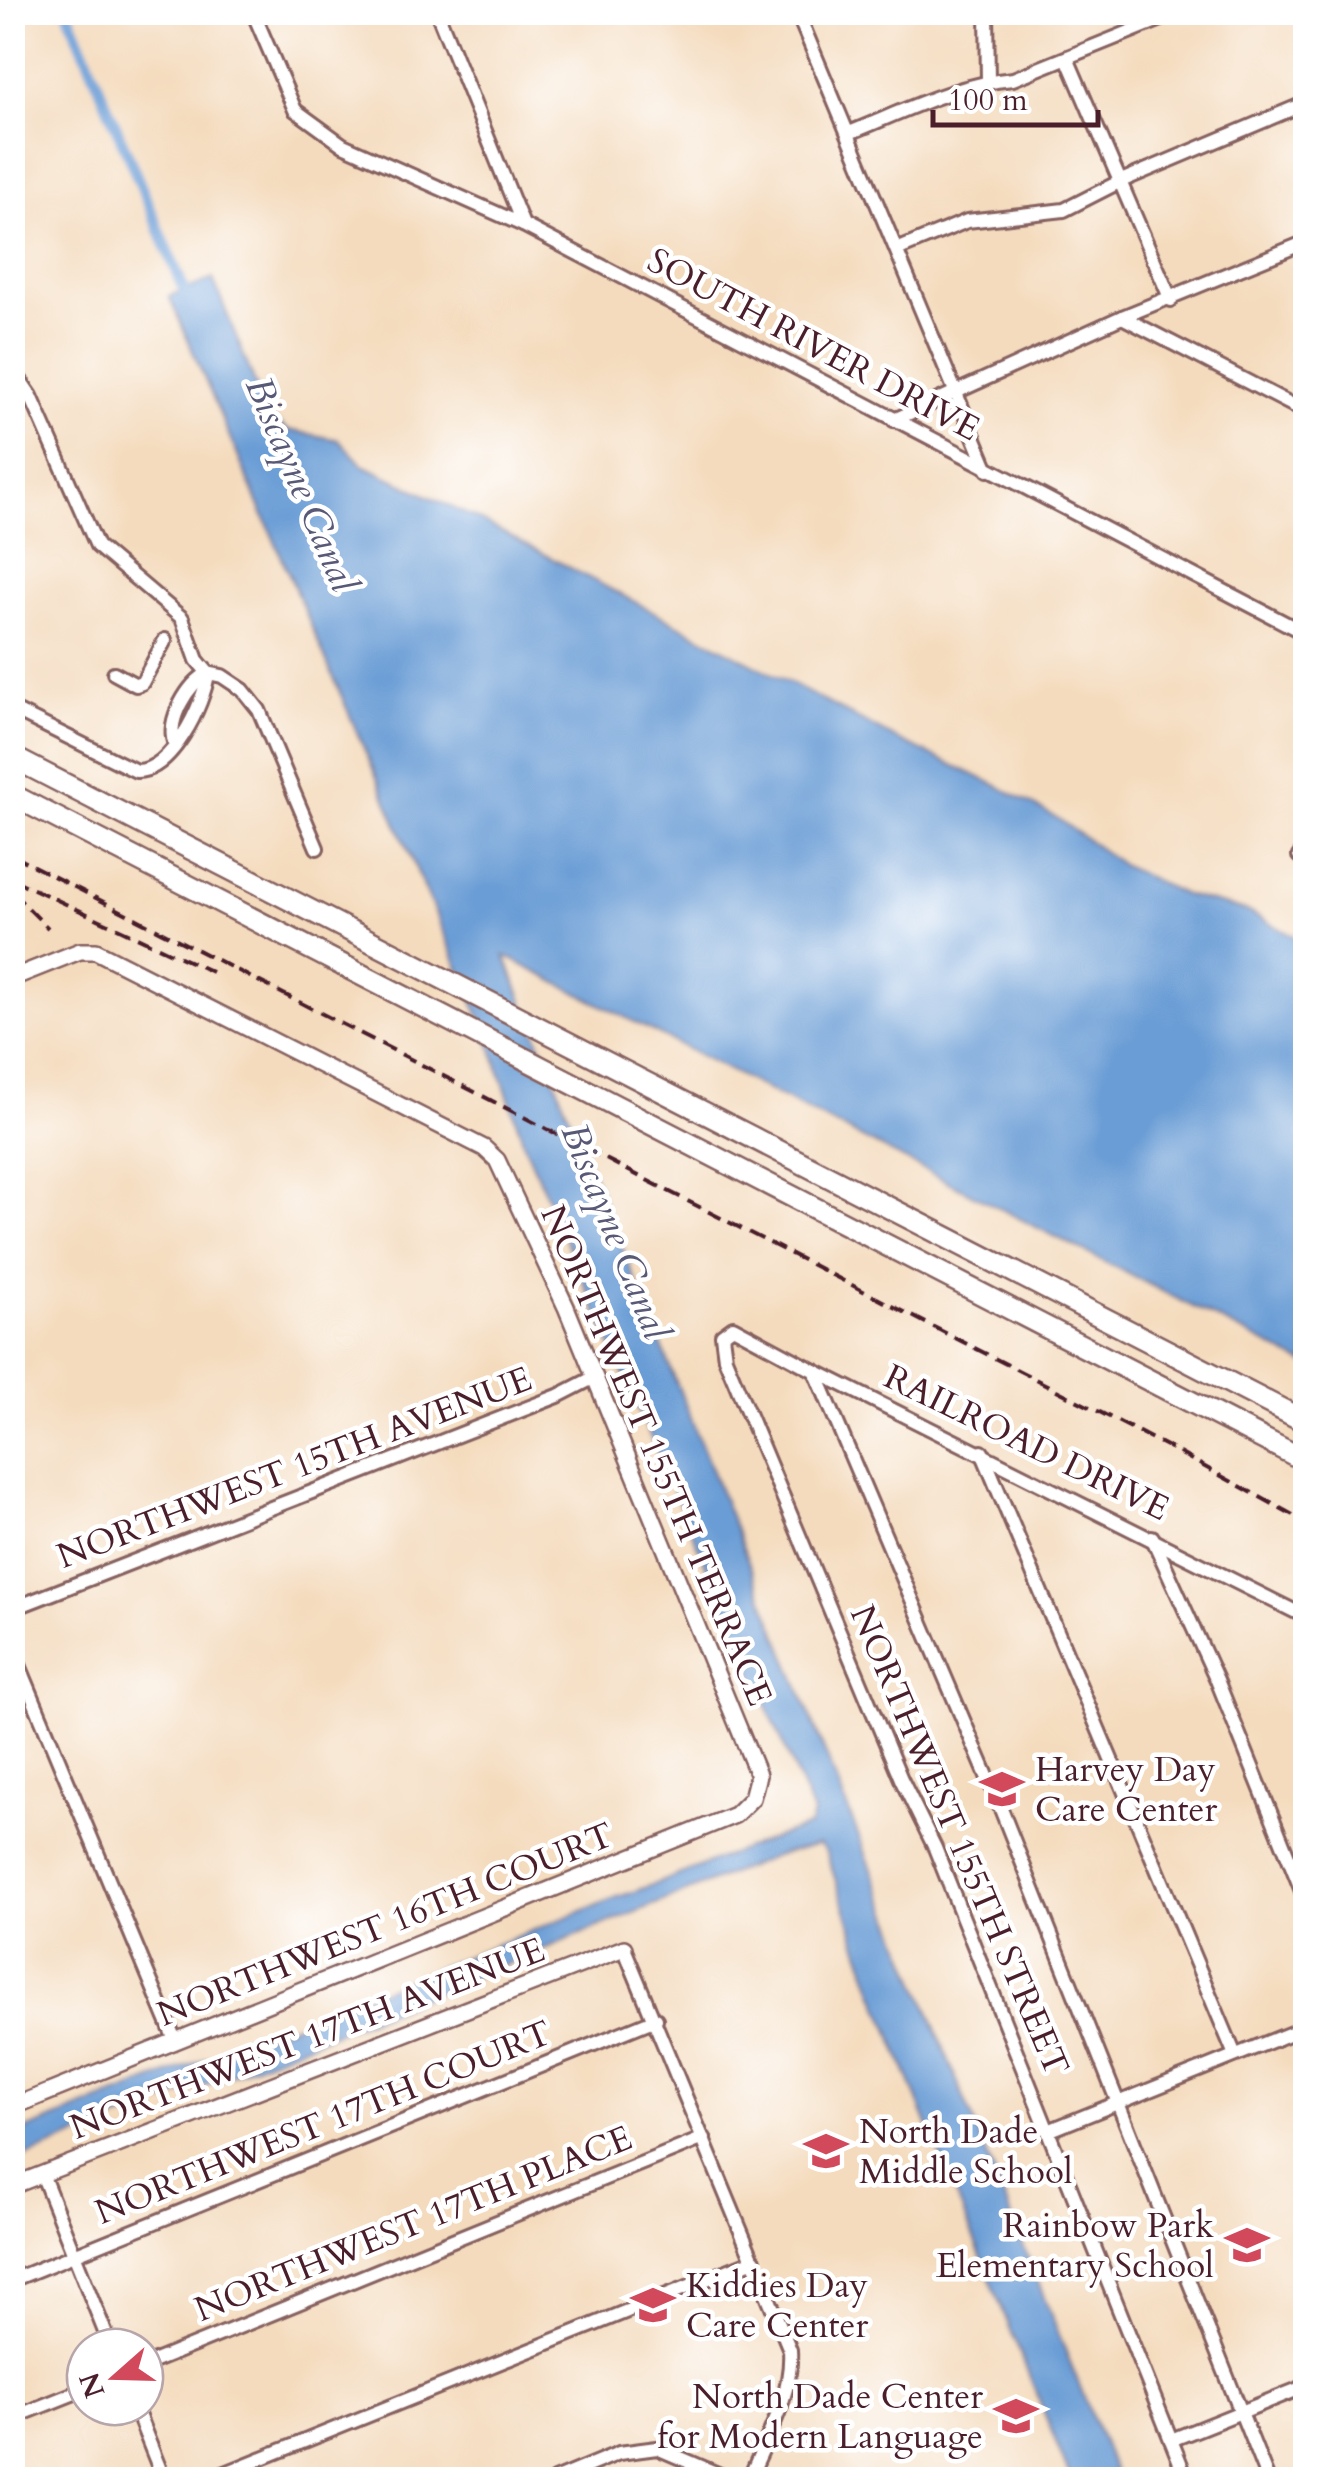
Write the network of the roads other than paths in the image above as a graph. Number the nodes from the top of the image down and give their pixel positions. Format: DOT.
graph roads {
  1 [pos="253,12"];
  2 [pos="437,12"];
  3 [pos="797,12"];
  4 [pos="987,12"];
  5 [pos="1179,12"];
  6 [pos="1067,58"];
  7 [pos="988,81"];
  8 [pos="1306,103"];
  9 [pos="849,134"];
  10 [pos="1121,181"];
  11 [pos="524,226"];
  12 [pos="1306,242"];
  13 [pos="899,248"];
  14 [pos="1171,300"];
  15 [pos="1122,317"];
  16 [pos="12,368"];
  17 [pos="958,390"];
  18 [pos="1306,412"];
  19 [pos="894,420"];
  20 [pos="988,470"];
  21 [pos="1306,634"];
  22 [pos="164,640"];
  23 [pos="208,673"];
  24 [pos="114,674"];
  25 [pos="12,709"];
  26 [pos="12,757"];
  27 [pos="12,795"];
  28 [pos="316,848"];
  29 [pos="12,978"];
  30 [pos="722,1335"];
  31 [pos="815,1371"];
  32 [pos="595,1377"];
  33 [pos="1306,1422"];
  34 [pos="982,1452"];
  35 [pos="1306,1461"];
  36 [pos="1152,1537"];
  37 [pos="12,1608"];
  38 [pos="1306,1617"];
  39 [pos="12,1648"];
  40 [pos="758,1775"];
  41 [pos="1306,1901"];
  42 [pos="624,1948"];
  43 [pos="656,2019"];
  44 [pos="1306,2027"];
  45 [pos="176,2040"];
  46 [pos="1235,2056"];
  47 [pos="1118,2102"];
  48 [pos="12,2107"];
  49 [pos="1048,2131"];
  50 [pos="704,2138"];
  51 [pos="42,2174"];
  52 [pos="12,2186"];
  53 [pos="74,2256"];
  54 [pos="754,2260"];
  55 [pos="12,2280"];
  56 [pos="103,2327"];
  57 [pos="165,2357"];
  58 [pos="1306,2386"];
  59 [pos="65,2397"];
  60 [pos="1241,2411"];
  61 [pos="12,2418"];
  62 [pos="143,2427"];
  63 [pos="1171,2440"];
  64 [pos="164,2480"];
  65 [pos="208,2480"];
  66 [pos="554,2480"];
  67 [pos="732,2480"];
  68 [pos="749,2480"];
  69 [pos="1186,2480"];
  70 [pos="1268,2480"];
  1 -- 11 [label="street, SOUTH RIVER DRIVE"];
  2 -- 11 [label="street"];
  3 -- 9 [label="street"];
  4 -- 7 [label="street"];
  5 -- 6 [label="street"];
  6 -- 7 [label="street"];
  6 -- 10 [label="street"];
  7 -- 9 [label="street"];
  8 -- 10 [label="street"];
  9 -- 13 [label="street"];
  10 -- 13 [label="street"];
  10 -- 14 [label="street"];
  11 -- 19 [label="street, SOUTH RIVER DRIVE"];
  12 -- 14 [label="street"];
  13 -- 17 [label="street"];
  14 -- 15 [label="street"];
  15 -- 17 [label="street"];
  15 -- 18 [label="street"];
  16 -- 23 [label="street"];
  17 -- 19 [label="street"];
  17 -- 20 [label="street"];
  19 -- 20 [label="street, SOUTH RIVER DRIVE"];
  20 -- 21 [label="street, SOUTH RIVER DRIVE"];
  22 -- 24 [label="street"];
  23 -- 25 [label="street"];
  23 -- 28 [label="street"];
  26 -- 33 [label="main road"];
  27 -- 35 [label="main road"];
  29 -- 32 [label="street, NORTHWEST 155TH TERRACE"];
  30 -- 31 [label="street, RAILROAD DRIVE"];
  30 -- 49 [label="street, NORTHWEST 155TH STREET"];
  31 -- 34 [label="street, RAILROAD DRIVE"];
  31 -- 47 [label="street"];
  32 -- 37 [label="street, NORTHWEST 15TH AVENUE"];
  32 -- 40 [label="street, NORTHWEST 155TH TERRACE"];
  34 -- 36 [label="street, RAILROAD DRIVE"];
  34 -- 46 [label="street"];
  36 -- 38 [label="street, RAILROAD DRIVE"];
  36 -- 41 [label="street"];
  39 -- 45 [label="street"];
  40 -- 45 [label="street, NORTHWEST 16TH COURT"];
  42 -- 43 [label="street"];
  42 -- 51 [label="street, NORTHWEST 17TH AVENUE"];
  43 -- 50 [label="street"];
  43 -- 53 [label="street, NORTHWEST 17TH COURT"];
  44 -- 46 [label="street"];
  45 -- 48 [label="street, NORTHWEST 16TH COURT"];
  46 -- 47 [label="street"];
  47 -- 49 [label="street"];
  47 -- 60 [label="street"];
  49 -- 63 [label="street, NORTHWEST 155TH STREET"];
  50 -- 54 [label="street"];
  50 -- 57 [label="street, NORTHWEST 17TH PLACE"];
  51 -- 52 [label="street, NORTHWEST 17TH AVENUE"];
  51 -- 53 [label="street"];
  53 -- 55 [label="street, NORTHWEST 17TH COURT"];
  53 -- 56 [label="street"];
  54 -- 65 [label="street"];
  54 -- 68 [label="street"];
  58 -- 60 [label="street"];
  59 -- 61 [label="street"];
  60 -- 63 [label="street"];
  60 -- 70 [label="street"];
  62 -- 64 [label="street"];
  63 -- 69 [label="street, NORTHWEST 155TH STREET"];
  66 -- 67 [label="street"];
}
